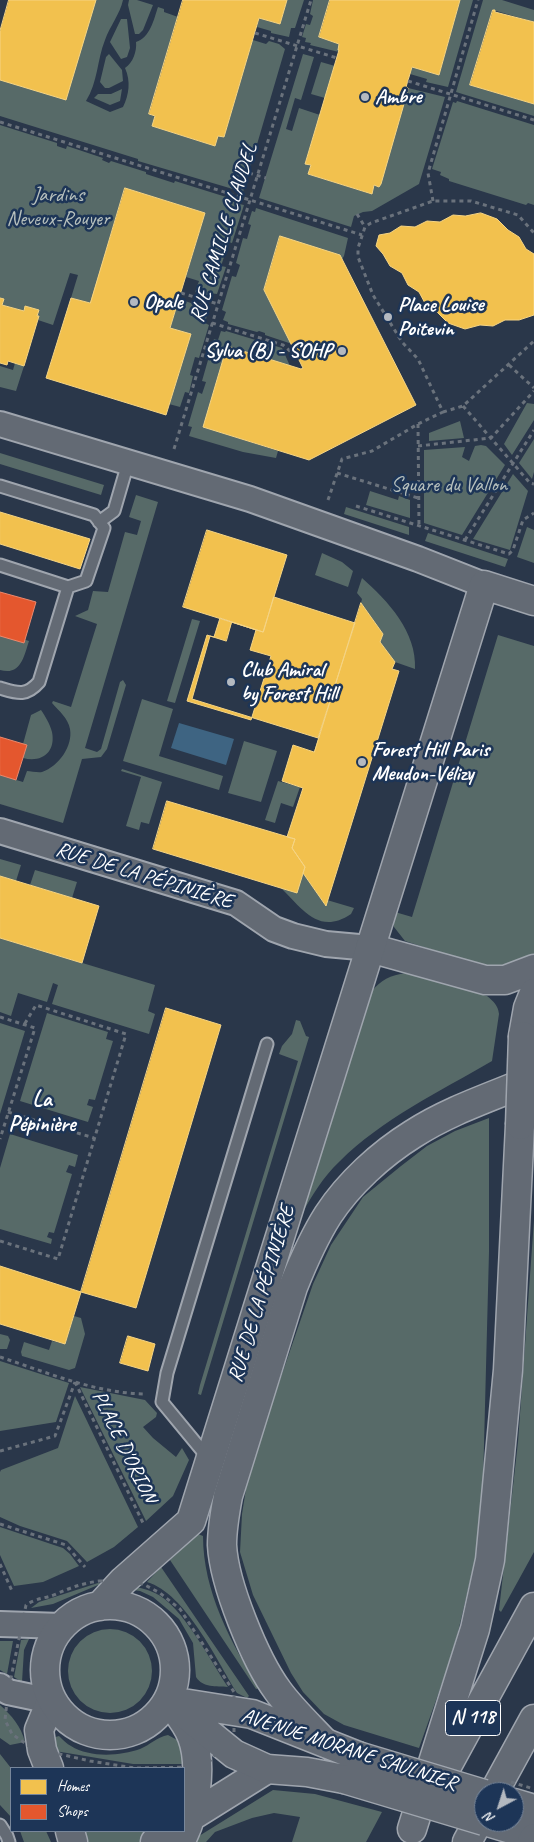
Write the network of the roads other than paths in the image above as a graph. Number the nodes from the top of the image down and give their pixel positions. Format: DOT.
graph roads {
  1 [pos="0,424"];
  2 [pos="128,463"];
  3 [pos="0,486"];
  4 [pos="99,522"];
  5 [pos="0,565"];
  6 [pos="484,584"];
  7 [pos="68,587"];
  8 [pos="534,600"];
  9 [pos="0,688"];
  10 [pos="0,831"];
  11 [pos="370,948"];
  12 [pos="534,969"];
  13 [pos="534,993"];
  14 [pos="267,1044"];
  15 [pos="534,1079"];
  16 [pos="210,1461"];
  17 [pos="100,1606"];
  18 [pos="534,1607"];
  19 [pos="11,1624"];
  20 [pos="62,1626"];
  21 [pos="4,1689"];
  22 [pos="51,1701"];
  23 [pos="168,1701"];
  24 [pos="534,1719"];
  25 [pos="324,1742"];
  26 [pos="46,1759"];
  27 [pos="267,1769"];
  28 [pos="499,1782"];
  29 [pos="474,1791"];
  30 [pos="188,1818"];
  31 [pos="474,1818"];
  32 [pos="0,1825"];
  33 [pos="474,1829"];
  34 [pos="169,1832"];
  35 [pos="519,1832"];
  36 [pos="408,1836"];
  37 [pos="534,1837"];
  38 [pos="8,1842"];
  39 [pos="155,1842"];
  40 [pos="467,1842"];
  41 [pos="532,1842"];
  1 -- 2 [label="street"];
  2 -- 4 [label="lane"];
  2 -- 6 [label="street"];
  3 -- 4 [label="lane"];
  4 -- 7 [label="lane"];
  5 -- 7 [label="lane"];
  6 -- 8 [label="main road"];
  6 -- 11 [label="main road, RUE DE LA PÉPINIÈRE"];
  7 -- 9 [label="lane"];
  10 -- 11 [label="street, RUE DE LA PÉPINIÈRE"];
  11 -- 12 [label="main road"];
  11 -- 16 [label="main road, RUE DE LA PÉPINIÈRE"];
  13 -- 36 [label="main road, bridge"];
  14 -- 16 [label="lane"];
  15 -- 25 [label="main road"];
  16 -- 17 [label="main road, RUE DE LA PÉPINIÈRE"];
  17 -- 20 [label="main road"];
  17 -- 23 [label="main road"];
  18 -- 36 [label="main road, N 118"];
  19 -- 20 [label="street"];
  20 -- 22 [label="main road"];
  21 -- 22 [label="street"];
  22 -- 23 [label="main road"];
  22 -- 26 [label="main road"];
  23 -- 25 [label="main road, AVENUE MORANE SAULNIER"];
  23 -- 27 [label="main road, AVENUE MORANE SAULNIER"];
  23 -- 30 [label="main road"];
  24 -- 28 [label="main road, N 118"];
  25 -- 29 [label="main road, AVENUE MORANE SAULNIER, bridge"];
  27 -- 30 [label="main road"];
  27 -- 31 [label="main road, AVENUE MORANE SAULNIER, bridge"];
  32 -- 38 [label="lane"];
  33 -- 40 [label="main road"];
  34 -- 39 [label="main road"];
  35 -- 37 [label="main road"];
  37 -- 41 [label="main road"];
}
